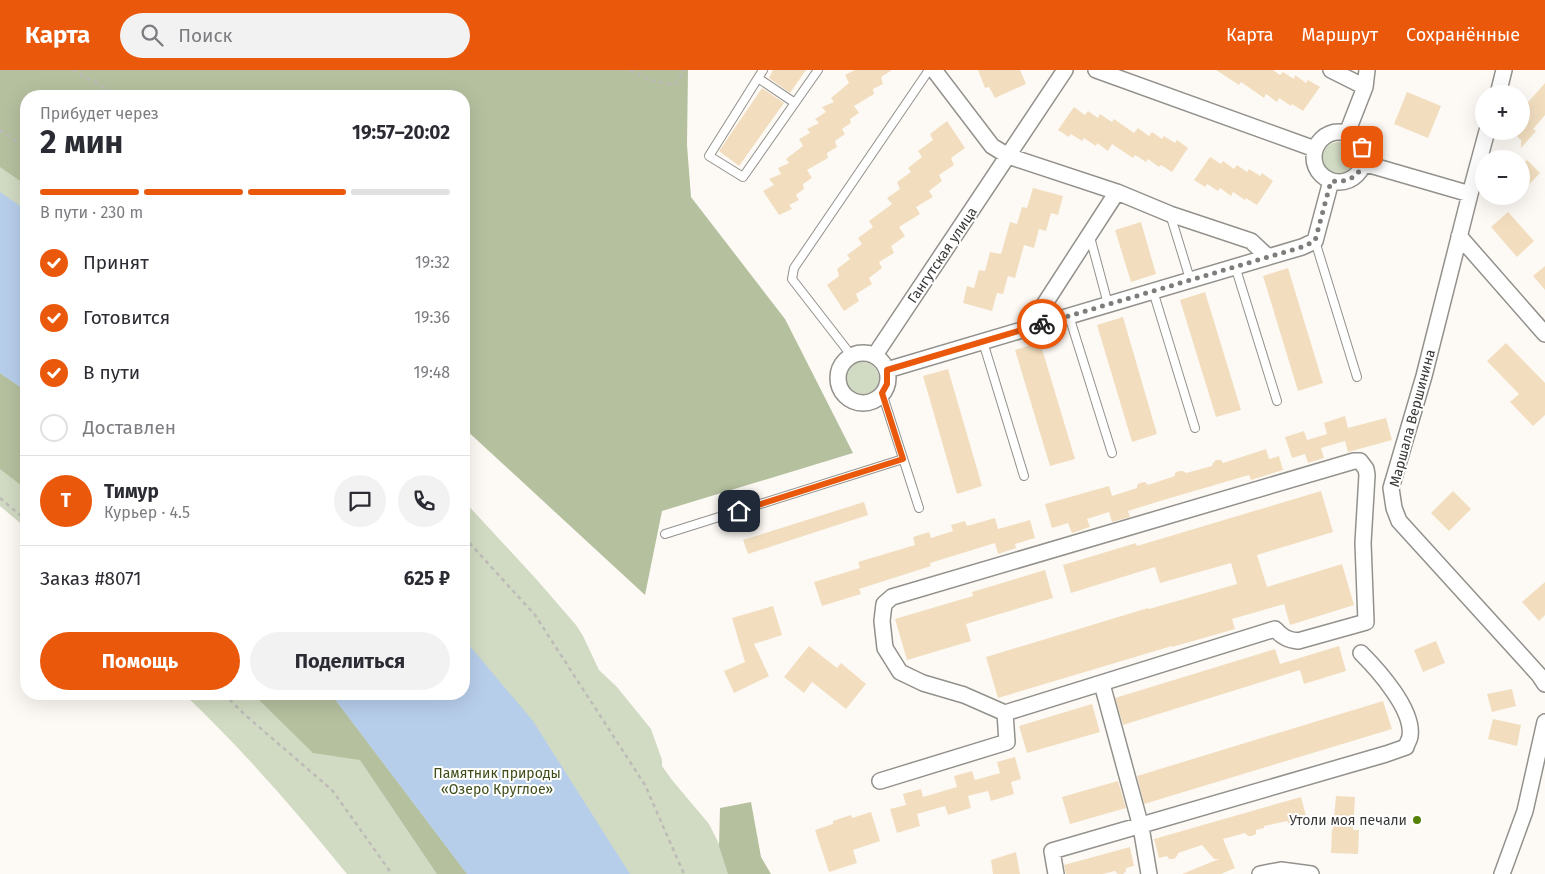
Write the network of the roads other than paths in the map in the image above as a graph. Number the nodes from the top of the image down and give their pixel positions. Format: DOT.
graph roads {
  1 [pos="763,70"];
  2 [pos="818,70"];
  3 [pos="929,70"];
  4 [pos="934,70"];
  5 [pos="1065,70"];
  6 [pos="1096,70"];
  7 [pos="1331,70"];
  8 [pos="1367,70"];
  9 [pos="1504,70"];
  10 [pos="758,78"];
  11 [pos="1500,85"];
  12 [pos="1364,87"];
  13 [pos="795,103"];
  14 [pos="1347,133"];
  15 [pos="1485,140"];
  16 [pos="1315,149"];
  17 [pos="1008,156"];
  18 [pos="1363,163"];
  19 [pos="1331,181"];
  20 [pos="1117,192"];
  21 [pos="1470,194"];
  22 [pos="1170,214"];
  23 [pos="1089,235"];
  24 [pos="1459,236"];
  25 [pos="1315,241"];
  26 [pos="1267,256"];
  27 [pos="1235,266"];
  28 [pos="1190,279"];
  29 [pos="1153,291"];
  30 [pos="1108,304"];
  31 [pos="1069,316"];
  32 [pos="1029,328"];
  33 [pos="1545,334"];
  34 [pos="983,342"];
  35 [pos="851,355"];
  36 [pos="875,355"];
  37 [pos="887,370"];
  38 [pos="1357,377"];
  39 [pos="882,393"];
  40 [pos="1277,401"];
  41 [pos="1195,428"];
  42 [pos="1112,453"];
  43 [pos="903,459"];
  44 [pos="1024,476"];
  45 [pos="919,508"];
  46 [pos="665,534"];
  47 [pos="1361,653"];
  48 [pos="1102,684"];
  49 [pos="1545,684"];
  50 [pos="1005,713"];
  51 [pos="1545,722"];
  52 [pos="880,781"];
  53 [pos="1141,826"];
  54 [pos="1056,874"];
  55 [pos="1149,874"];
  56 [pos="1260,874"];
  57 [pos="1311,874"];
  58 [pos="1502,874"];
  1 -- 10 [label="lane"];
  2 -- 13 [label="lane"];
  3 -- 35 [label="lane"];
  4 -- 17 [label="street"];
  5 -- 17 [label="street, Гангутская улица"];
  6 -- 16 [label="street"];
  7 -- 12 [label="street"];
  8 -- 12 [label="street"];
  9 -- 11 [label="street"];
  10 -- 13 [label="lane"];
  10 -- 13 [label="lane"];
  12 -- 14 [label="street"];
  14 -- 16 [label="street"];
  14 -- 18 [label="street"];
  15 -- 21 [label="street, Маршала Вершинина"];
  16 -- 19 [label="street"];
  17 -- 20 [label="street"];
  17 -- 36 [label="street, Гангутская улица"];
  18 -- 19 [label="street"];
  18 -- 21 [label="street"];
  19 -- 25 [label="street"];
  20 -- 22 [label="street"];
  20 -- 23 [label="street"];
  21 -- 24 [label="street, Маршала Вершинина"];
  22 -- 26 [label="street"];
  22 -- 28 [label="lane"];
  23 -- 30 [label="lane"];
  23 -- 32 [label="street"];
  24 -- 33 [label="street"];
  24 -- 49 [label="street, Маршала Вершинина"];
  25 -- 26 [label="street"];
  25 -- 38 [label="lane"];
  26 -- 27 [label="street"];
  27 -- 28 [label="street"];
  27 -- 40 [label="lane"];
  28 -- 29 [label="street"];
  29 -- 30 [label="street"];
  29 -- 41 [label="lane"];
  30 -- 31 [label="street"];
  31 -- 32 [label="street"];
  31 -- 42 [label="lane"];
  32 -- 34 [label="street"];
  34 -- 37 [label="street"];
  34 -- 44 [label="lane"];
  35 -- 36 [label="street"];
  35 -- 39 [label="street"];
  36 -- 37 [label="street"];
  37 -- 39 [label="street"];
  39 -- 43 [label="lane"];
  43 -- 45 [label="lane"];
  43 -- 46 [label="lane"];
  47 -- 53 [label="street"];
  48 -- 50 [label="street"];
  48 -- 50 [label="street"];
  48 -- 53 [label="street"];
  50 -- 52 [label="street"];
  51 -- 58 [label="street"];
  53 -- 54 [label="street"];
  53 -- 55 [label="street"];
  56 -- 57 [label="street"];
}
